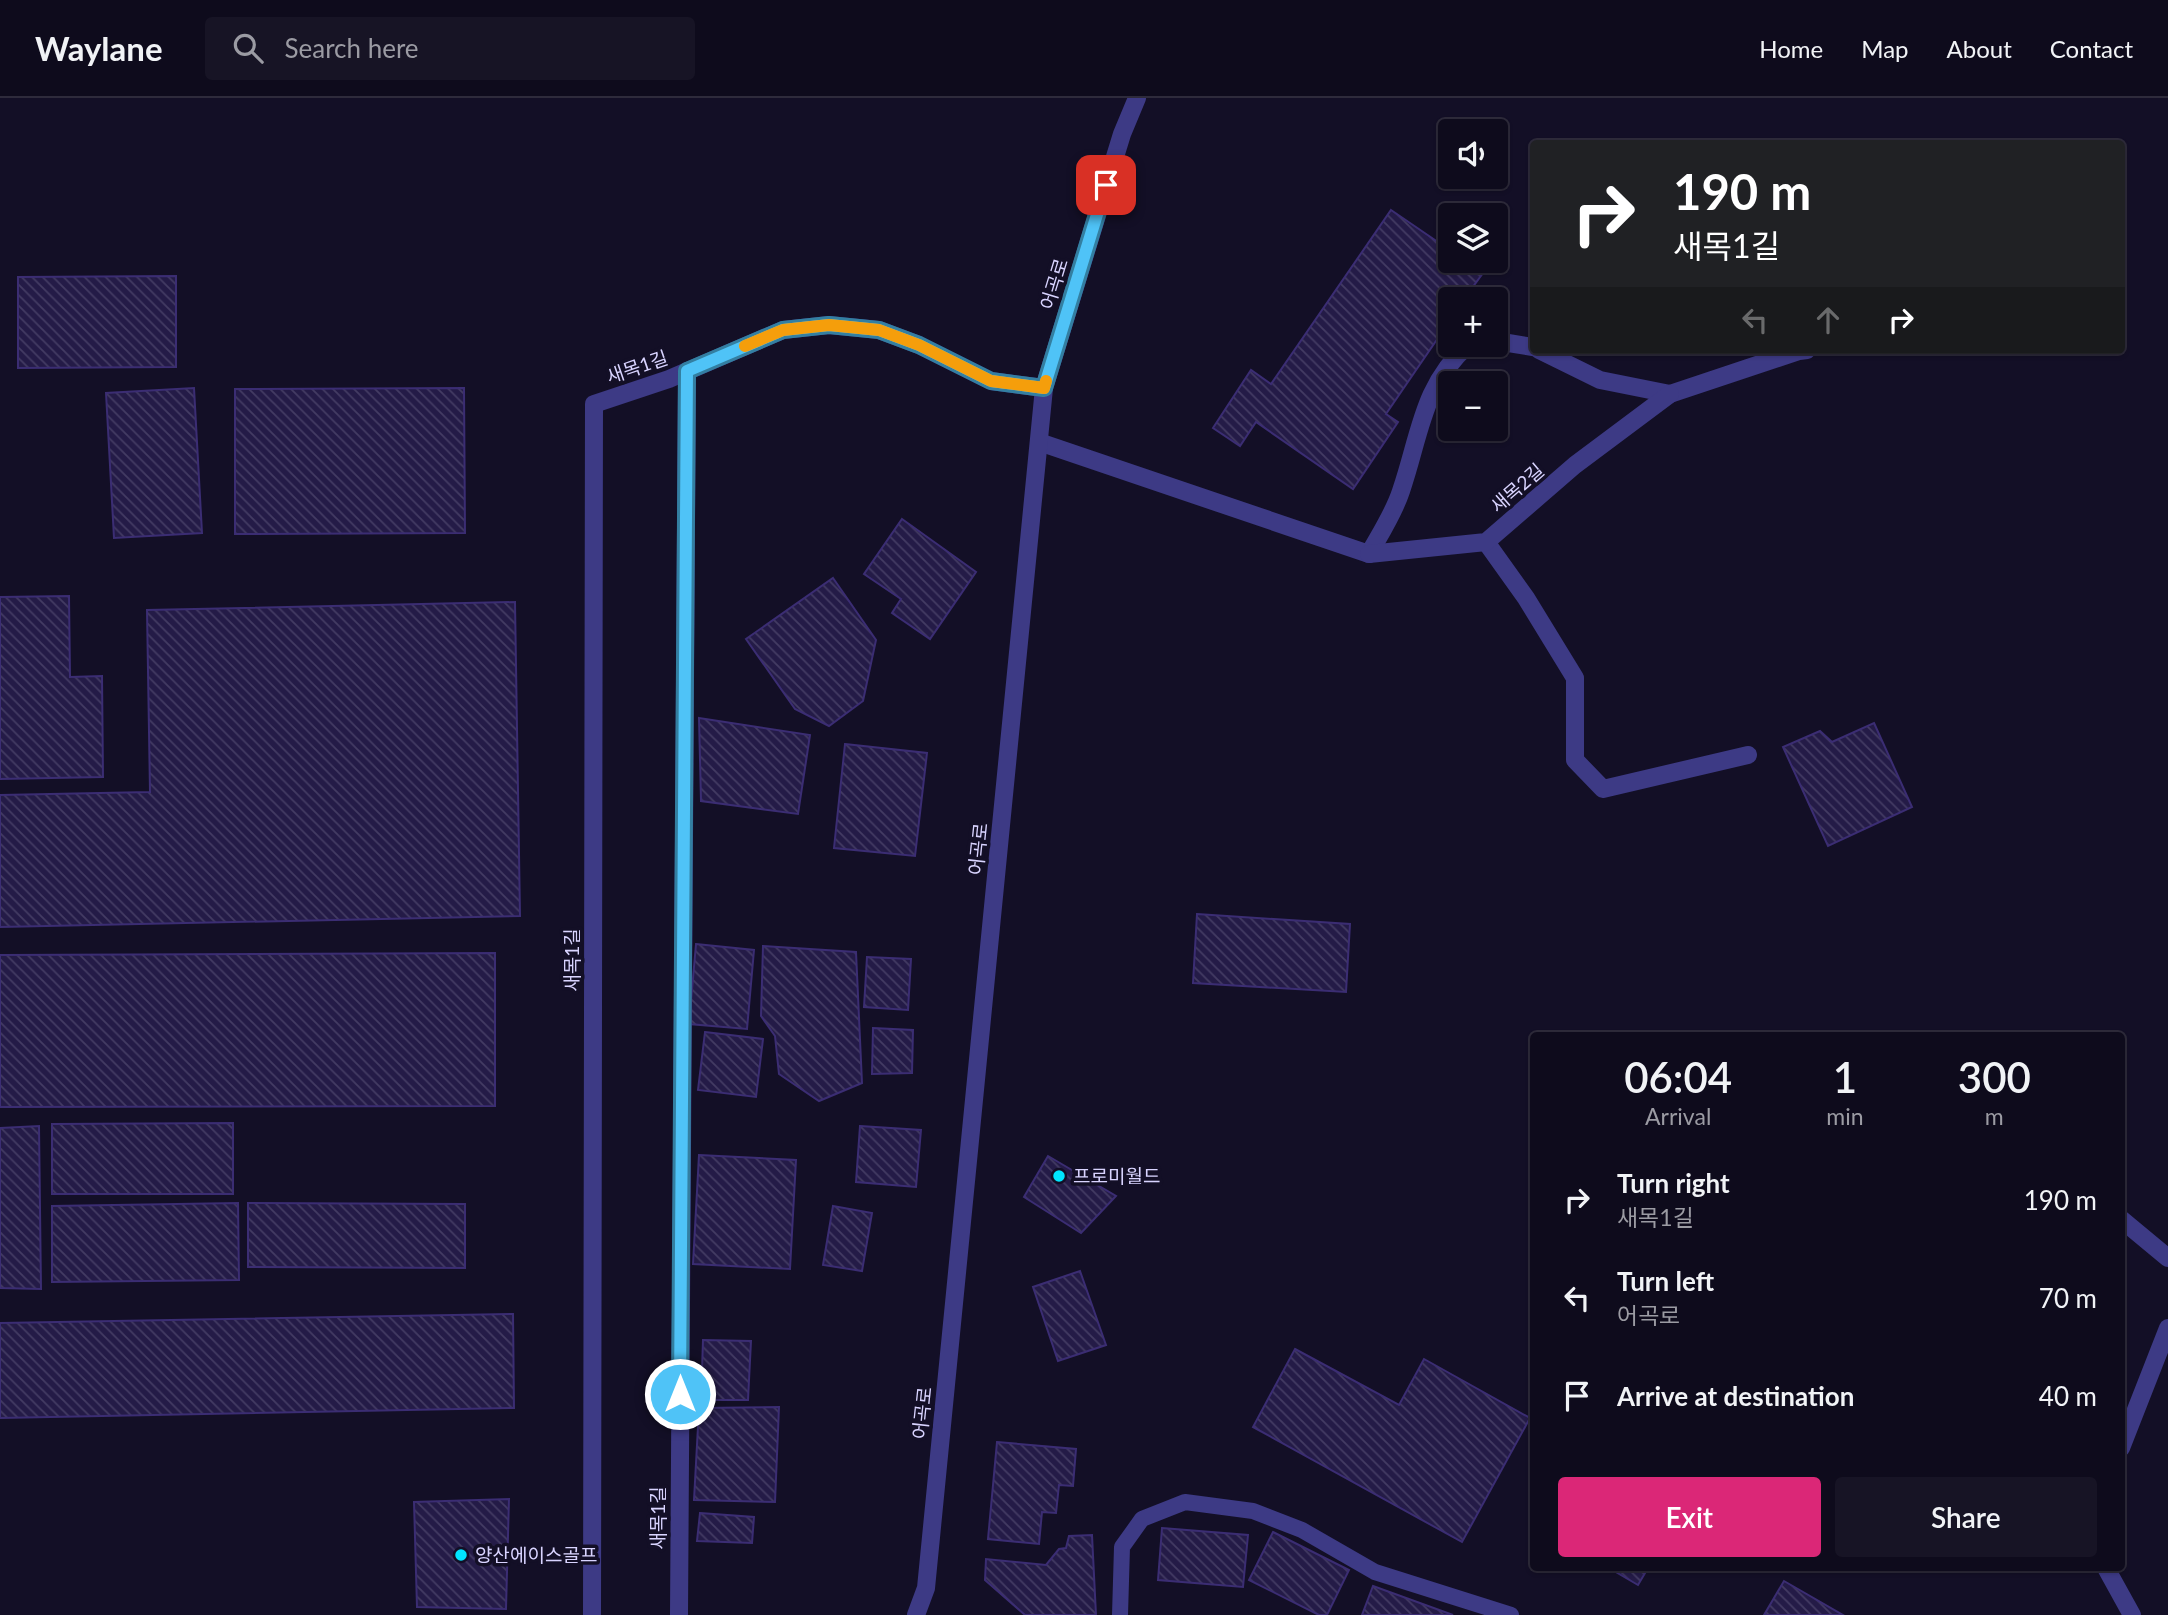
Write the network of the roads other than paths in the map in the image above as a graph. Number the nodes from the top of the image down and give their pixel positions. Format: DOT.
graph roads {
  1 [pos="1137,98"];
  2 [pos="1508,343"];
  3 [pos="1530,347"];
  4 [pos="1547,354"];
  5 [pos="1790,354"];
  6 [pos="1454,357"];
  7 [pos="687,371"];
  8 [pos="1044,388"];
  9 [pos="1670,394"];
  10 [pos="1039,442"];
  11 [pos="1486,542"];
  12 [pos="1369,554"];
  13 [pos="1748,755"];
  14 [pos="2125,1222"];
  15 [pos="2168,1258"];
  16 [pos="2168,1328"];
  17 [pos="2125,1438"];
  18 [pos="2108,1571"];
  19 [pos="592,1615"];
  20 [pos="679,1615"];
  21 [pos="916,1615"];
  22 [pos="1120,1615"];
  23 [pos="1511,1615"];
  24 [pos="2132,1615"];
  1 -- 8 [label="street, 어곡로"];
  2 -- 3 [label="street"];
  4 -- 9 [label="street, 새목2길"];
  5 -- 9 [label="street, 새목2길"];
  6 -- 12 [label="street"];
  7 -- 8 [label="street, 새목1길"];
  7 -- 19 [label="street, 새목1길"];
  7 -- 20 [label="street, 새목1길"];
  8 -- 10 [label="street, 어곡로"];
  9 -- 11 [label="street, 새목2길"];
  10 -- 12 [label="street, 새목2길"];
  10 -- 21 [label="street, 어곡로"];
  11 -- 12 [label="street, 새목2길"];
  11 -- 13 [label="street"];
  14 -- 15 [label="street"];
  16 -- 17 [label="street"];
  18 -- 24 [label="street"];
  22 -- 23 [label="lane"];
}
